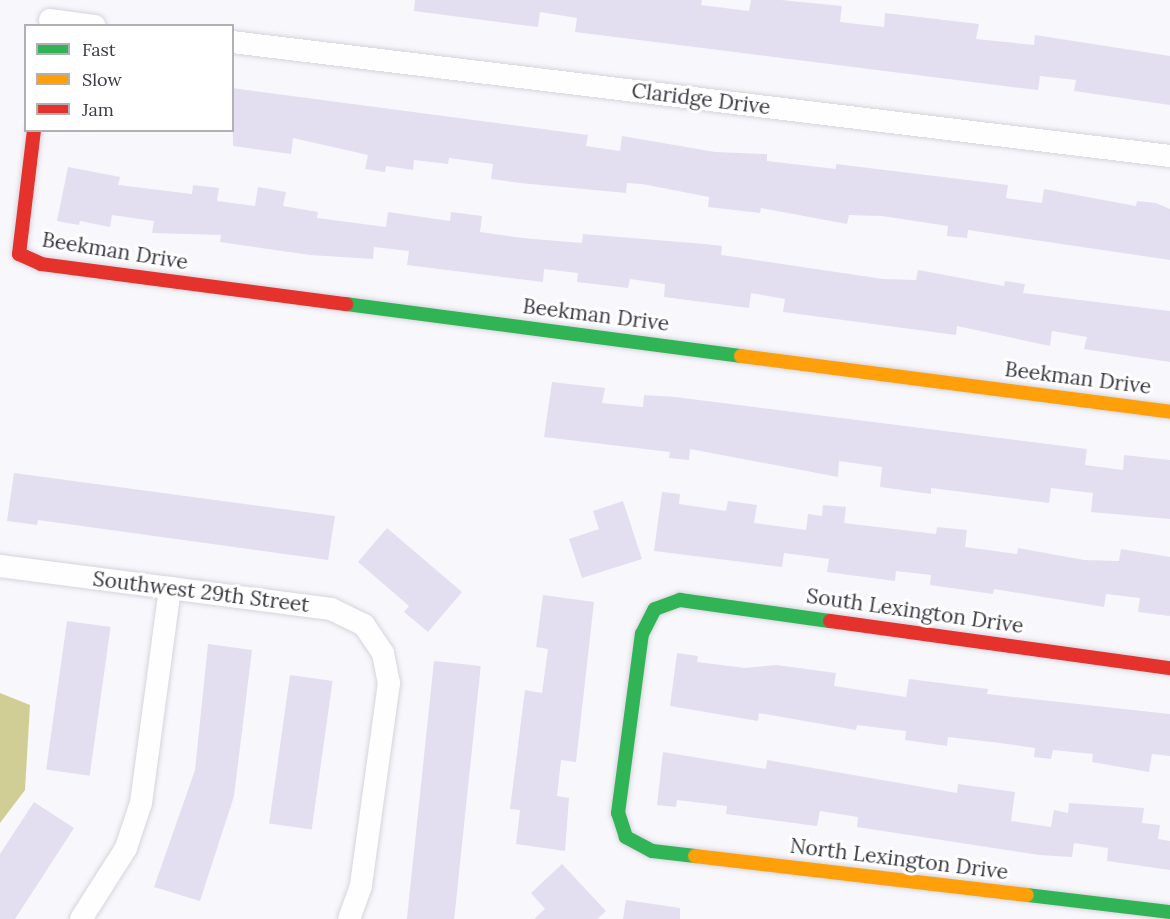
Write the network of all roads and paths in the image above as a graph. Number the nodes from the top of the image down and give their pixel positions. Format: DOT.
graph roads {
  1 [pos="51,15"];
  2 [pos="87,24"];
  3 [pos="234,42"];
  4 [pos="34,132"];
  5 [pos="1170,156"];
  6 [pos="1170,412"];
  7 [pos="0,566"];
  8 [pos="170,588"];
  9 [pos="1170,668"];
  10 [pos="626,837"];
  11 [pos="1170,912"];
  12 [pos="81,919"];
  13 [pos="349,919"];
  1 -- 2 [label="street"];
  3 -- 5 [label="street, Claridge Drive"];
  4 -- 6 [label="street, Beekman Drive"];
  7 -- 8 [label="street, Southwest 29th Street"];
  8 -- 12 [label="street"];
  8 -- 13 [label="street, Southwest 29th Street"];
  9 -- 10 [label="street, South Lexington Drive"];
  10 -- 11 [label="street, North Lexington Drive"];
}
